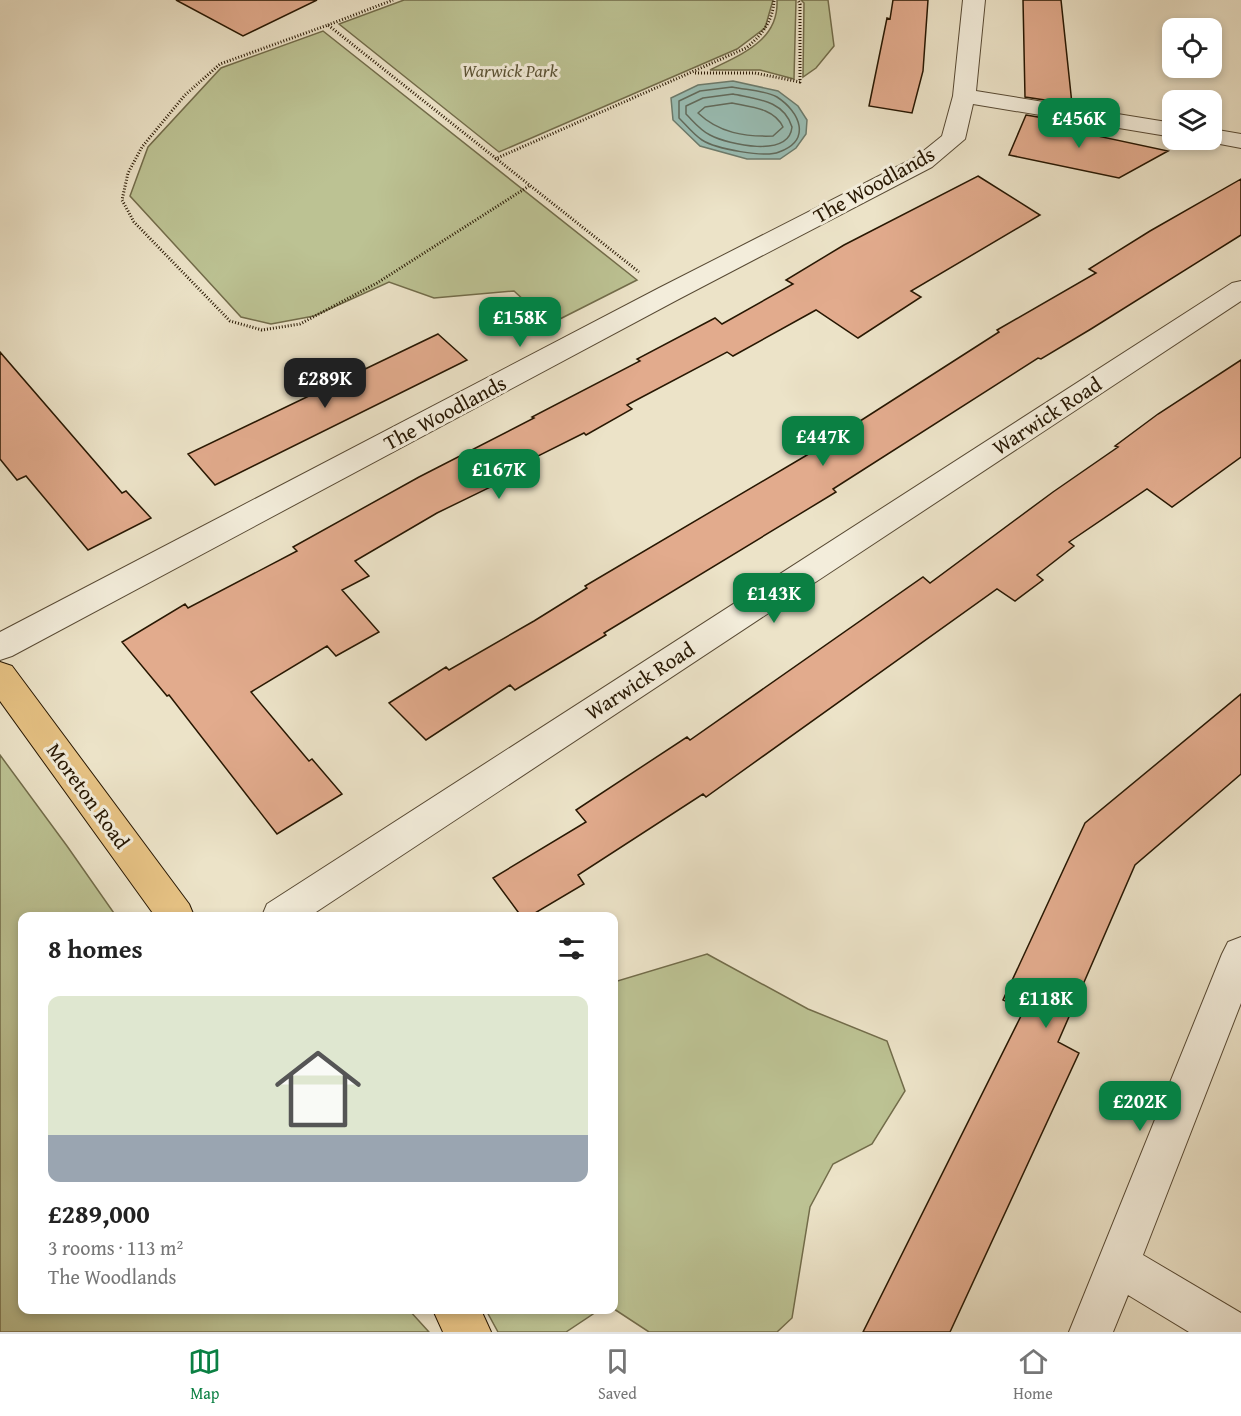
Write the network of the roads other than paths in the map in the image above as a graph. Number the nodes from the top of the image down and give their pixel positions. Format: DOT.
graph roads {
  1 [pos="974,0"];
  2 [pos="964,96"];
  3 [pos="1162,128"];
  4 [pos="1222,138"];
  5 [pos="1241,141"];
  6 [pos="1241,289"];
  7 [pos="0,647"];
  8 [pos="0,675"];
  9 [pos="173,912"];
  10 [pos="286,912"];
  11 [pos="1241,954"];
  12 [pos="1119,1266"];
  13 [pos="458,1314"];
  14 [pos="469,1332"];
  15 [pos="1091,1332"];
  16 [pos="1231,1332"];
  1 -- 2 [label="street, The Woodlands"];
  2 -- 3 [label="street"];
  2 -- 7 [label="street, The Woodlands"];
  4 -- 5 [label="street"];
  6 -- 10 [label="street, Warwick Road"];
  8 -- 9 [label="main road, Moreton Road"];
  11 -- 12 [label="street"];
  12 -- 15 [label="street"];
  12 -- 16 [label="street"];
  13 -- 14 [label="main road"];
}
